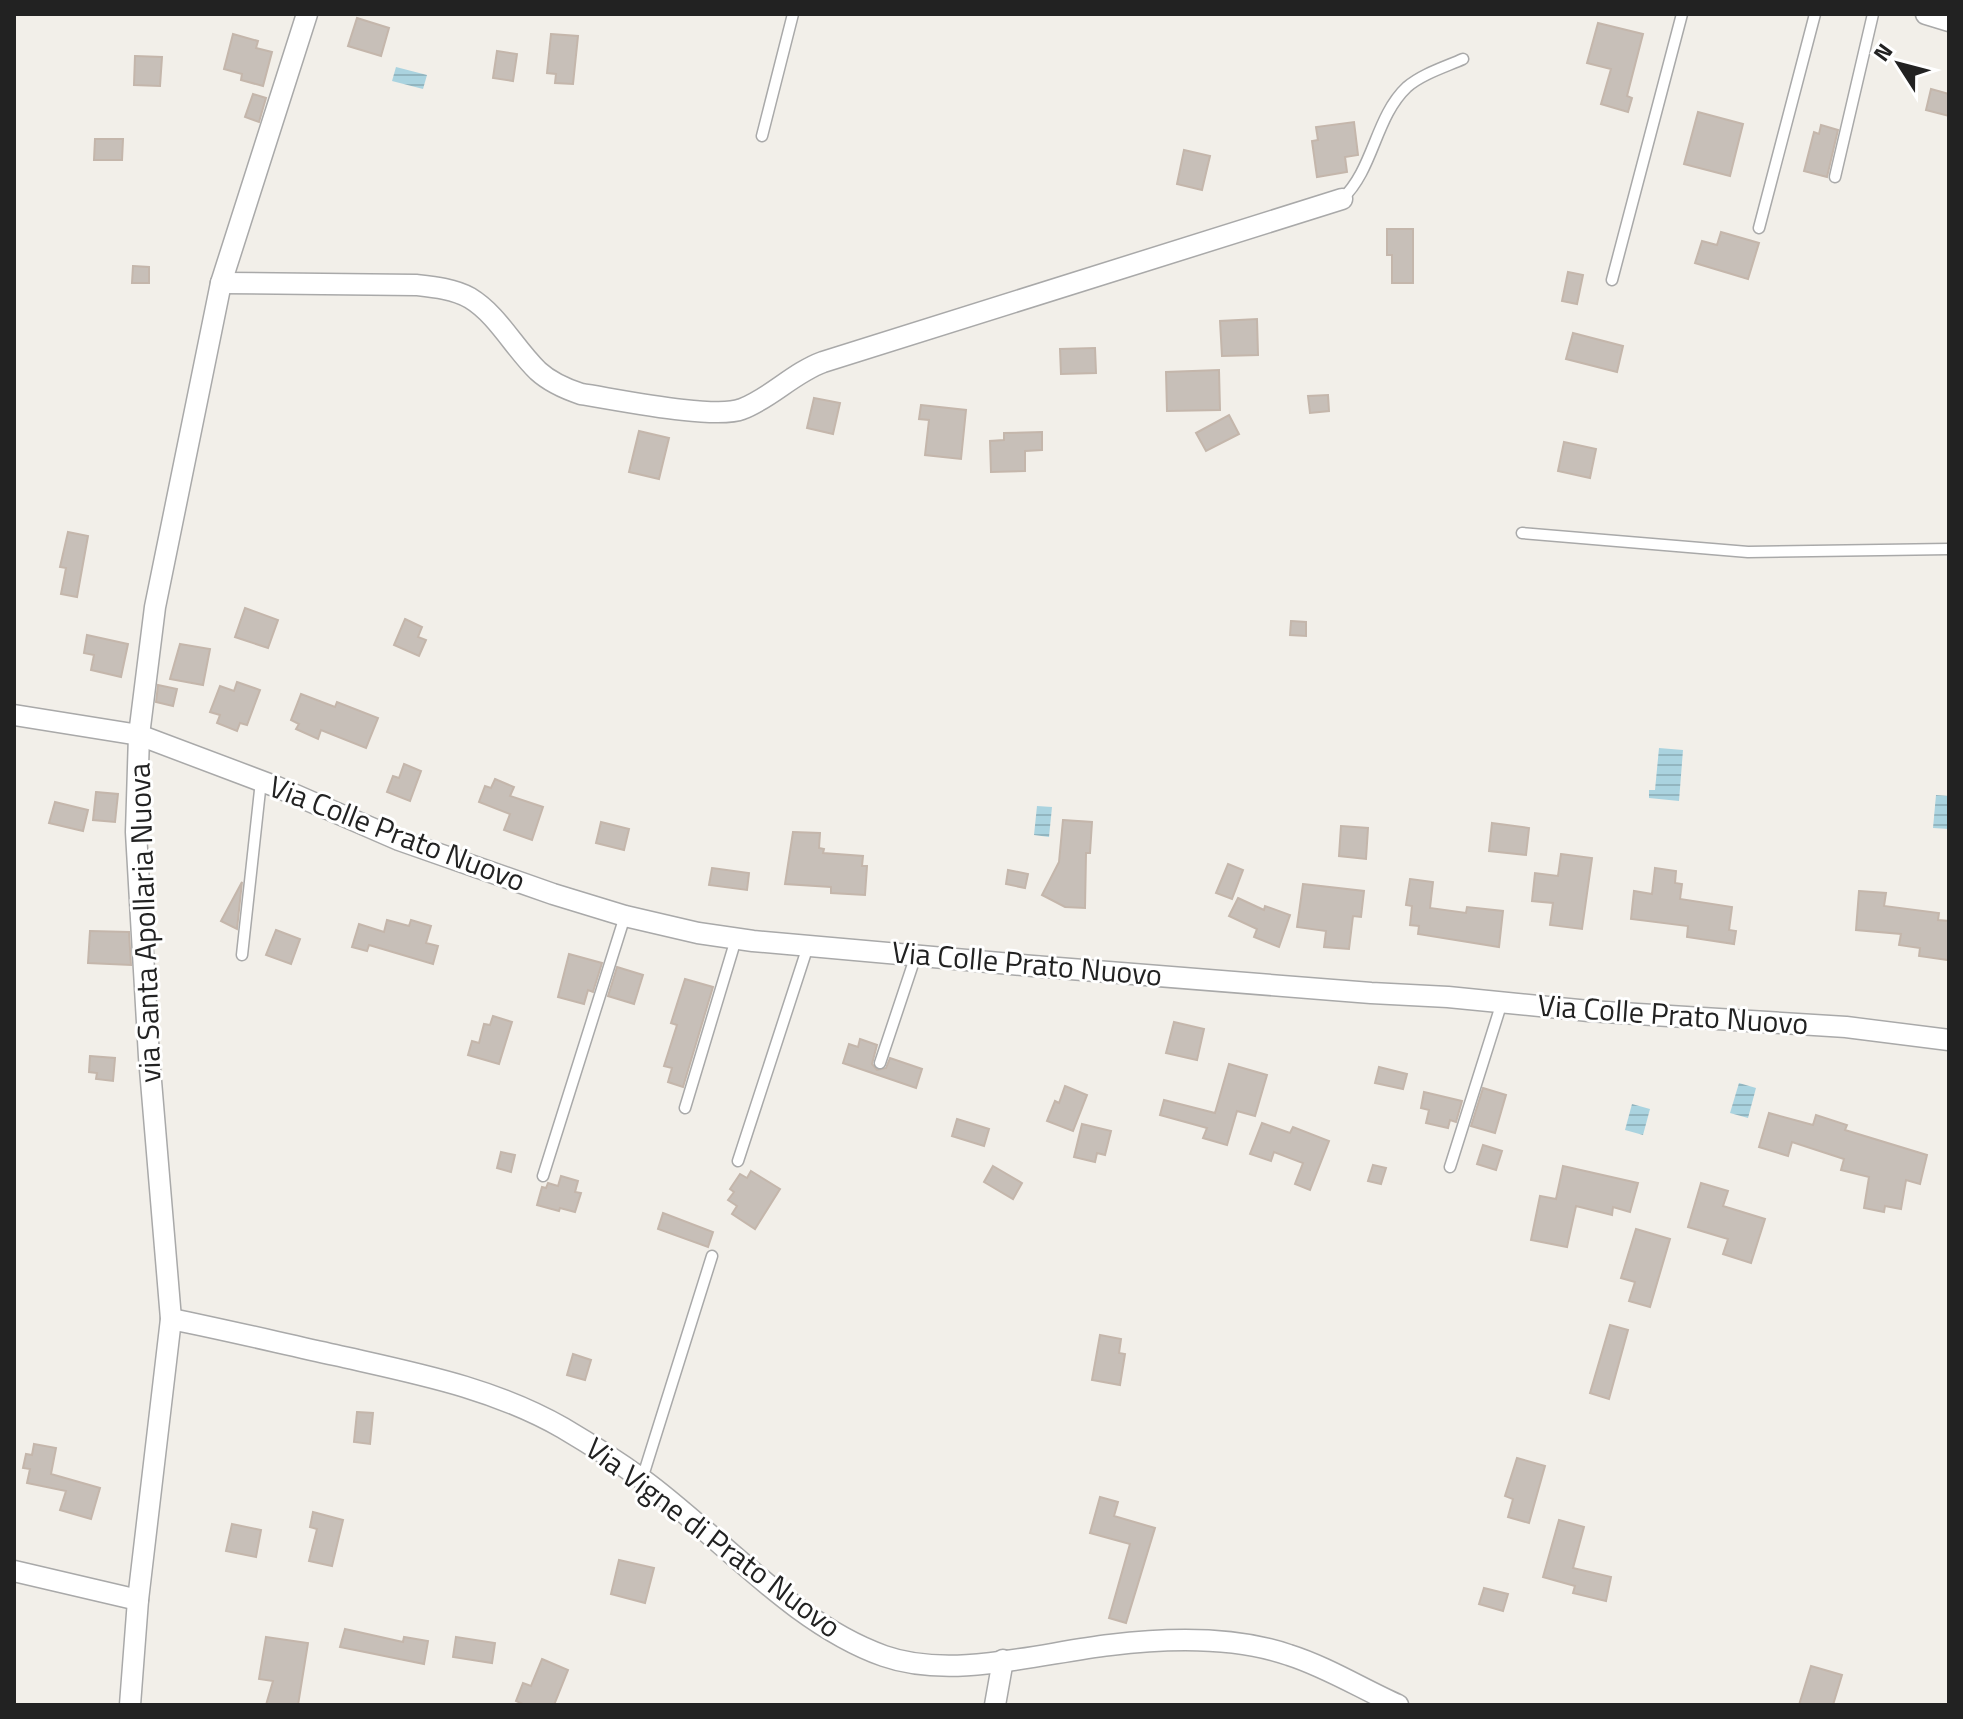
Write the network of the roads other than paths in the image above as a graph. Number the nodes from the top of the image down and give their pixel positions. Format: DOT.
graph roads {
  1 [pos="307,14"];
  2 [pos="793,14"];
  3 [pos="1682,14"];
  4 [pos="1815,14"];
  5 [pos="1873,14"];
  6 [pos="1926,14"];
  7 [pos="1949,21"];
  8 [pos="1463,59"];
  9 [pos="762,136"];
  10 [pos="1835,177"];
  11 [pos="1342,199"];
  12 [pos="1759,228"];
  13 [pos="1612,280"];
  14 [pos="221,283"];
  15 [pos="1522,533"];
  16 [pos="1949,549"];
  17 [pos="14,715"];
  18 [pos="139,735"];
  19 [pos="261,781"];
  20 [pos="625,916"];
  21 [pos="736,939"];
  22 [pos="808,946"];
  23 [pos="242,955"];
  24 [pos="916,955"];
  25 [pos="1502,1002"];
  26 [pos="1949,1040"];
  27 [pos="880,1063"];
  28 [pos="685,1108"];
  29 [pos="738,1161"];
  30 [pos="1450,1167"];
  31 [pos="543,1176"];
  32 [pos="712,1256"];
  33 [pos="171,1319"];
  34 [pos="642,1479"];
  35 [pos="14,1571"];
  36 [pos="138,1600"];
  37 [pos="1003,1660"];
  38 [pos="130,1705"];
  39 [pos="995,1705"];
  40 [pos="1398,1705"];
  1 -- 14 [label="street, via Santa Apollaria Nuova"];
  2 -- 9 [label="lane"];
  3 -- 13 [label="lane"];
  4 -- 12 [label="lane"];
  5 -- 10 [label="lane"];
  6 -- 7 [label="street"];
  8 -- 11 [label="lane"];
  11 -- 14 [label="street"];
  14 -- 18 [label="street, via Santa Apollaria Nuova"];
  15 -- 16 [label="lane"];
  17 -- 18 [label="street, Via Colle Prato Nuovo"];
  18 -- 19 [label="street, Via Colle Prato Nuovo"];
  18 -- 33 [label="street, via Santa Apollaria Nuova"];
  19 -- 20 [label="street, Via Colle Prato Nuovo"];
  19 -- 23 [label="lane"];
  20 -- 21 [label="street, Via Colle Prato Nuovo"];
  20 -- 31 [label="lane"];
  21 -- 22 [label="street, Via Colle Prato Nuovo"];
  21 -- 28 [label="lane"];
  22 -- 24 [label="street, Via Colle Prato Nuovo"];
  22 -- 29 [label="lane"];
  24 -- 25 [label="street, Via Colle Prato Nuovo"];
  24 -- 27 [label="lane"];
  25 -- 26 [label="street, Via Colle Prato Nuovo"];
  25 -- 30 [label="lane"];
  32 -- 34 [label="lane"];
  33 -- 34 [label="street, Via Vigne di Prato Nuovo"];
  33 -- 36 [label="street, via Santa Apollaria Nuova"];
  34 -- 37 [label="street, Via Vigne di Prato Nuovo"];
  35 -- 36 [label="street"];
  36 -- 38 [label="street, via Santa Apollaria Nuova"];
  37 -- 39 [label="street"];
  37 -- 40 [label="street, Via Vigne di Prato Nuovo"];
}
